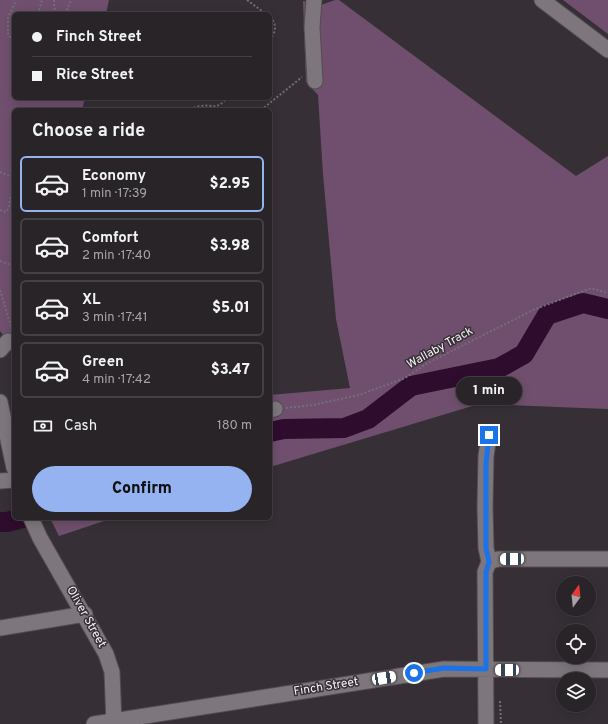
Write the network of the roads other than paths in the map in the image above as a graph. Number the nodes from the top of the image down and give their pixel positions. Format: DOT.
graph roads {
  1 [pos="314,0"];
  2 [pos="542,0"];
  3 [pos="608,50"];
  4 [pos="315,81"];
  5 [pos="0,402"];
  6 [pos="489,435"];
  7 [pos="12,459"];
  8 [pos="0,480"];
  9 [pos="12,480"];
  10 [pos="32,520"];
  11 [pos="608,559"];
  12 [pos="489,562"];
  13 [pos="85,614"];
  14 [pos="0,628"];
  15 [pos="486,669"];
  16 [pos="608,670"];
  17 [pos="114,722"];
  18 [pos="94,724"];
  19 [pos="486,724"];
  1 -- 4 [label="street"];
  2 -- 3 [label="street"];
  5 -- 7 [label="street"];
  6 -- 12 [label="street"];
  8 -- 9 [label="street"];
  10 -- 13 [label="street, Oliver Street"];
  11 -- 12 [label="street"];
  12 -- 15 [label="street"];
  13 -- 14 [label="street"];
  13 -- 17 [label="street, Oliver Street"];
  15 -- 16 [label="street, Finch Street"];
  15 -- 17 [label="street, Finch Street"];
  15 -- 19 [label="street"];
  17 -- 18 [label="street, Finch Street"];
}
